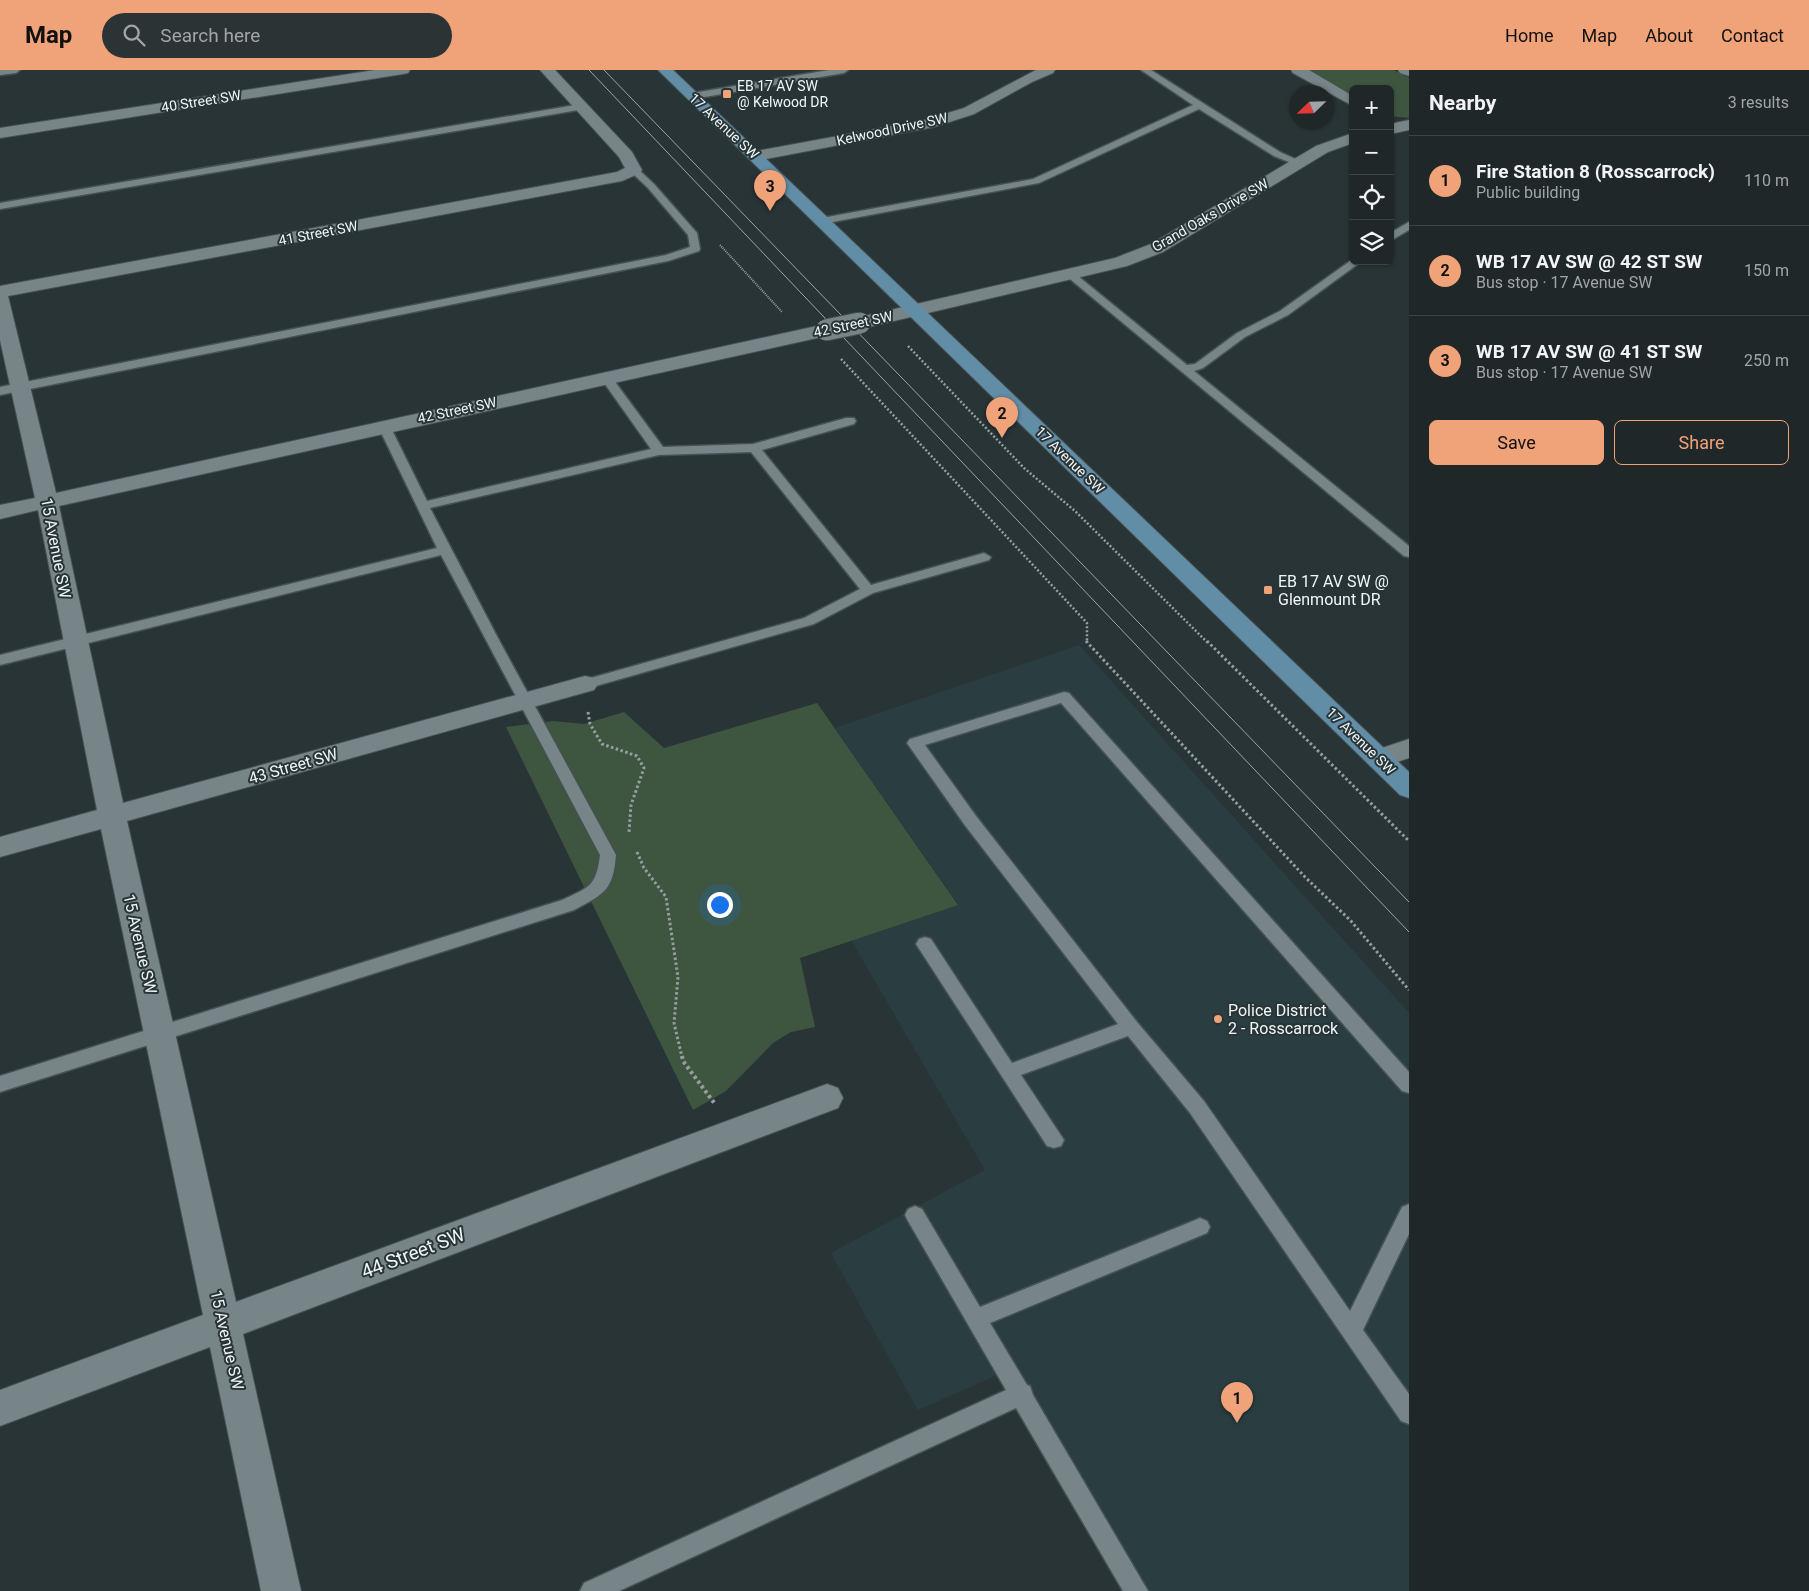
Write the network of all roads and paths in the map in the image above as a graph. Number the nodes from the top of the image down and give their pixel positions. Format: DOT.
graph roads {
  1 [pos="16,70"];
  2 [pos="403,70"];
  3 [pos="547,70"];
  4 [pos="665,70"];
  5 [pos="844,70"];
  6 [pos="1048,70"];
  7 [pos="1145,70"];
  8 [pos="1298,70"];
  9 [pos="1405,70"];
  10 [pos="0,72"];
  11 [pos="1409,72"];
  12 [pos="693,96"];
  13 [pos="1349,100"];
  14 [pos="1200,105"];
  15 [pos="581,107"];
  16 [pos="0,133"];
  17 [pos="1349,140"];
  18 [pos="756,156"];
  19 [pos="1299,163"];
  20 [pos="634,170"];
  21 [pos="0,206"];
  22 [pos="822,221"];
  23 [pos="1409,225"];
  24 [pos="1394,235"];
  25 [pos="714,239"];
  26 [pos="1351,265"];
  27 [pos="1069,274"];
  28 [pos="0,292"];
  29 [pos="0,298"];
  30 [pos="914,311"];
  31 [pos="786,317"];
  32 [pos="904,342"];
  33 [pos="835,353"];
  34 [pos="1187,369"];
  35 [pos="606,377"];
  36 [pos="10,389"];
  37 [pos="850,421"];
  38 [pos="384,426"];
  39 [pos="754,448"];
  40 [pos="659,451"];
  41 [pos="47,502"];
  42 [pos="422,506"];
  43 [pos="0,512"];
  44 [pos="446,550"];
  45 [pos="1409,553"];
  46 [pos="984,557"];
  47 [pos="868,590"];
  48 [pos="74,642"];
  49 [pos="0,660"];
  50 [pos="585,684"];
  51 [pos="524,701"];
  52 [pos="1409,748"];
  53 [pos="1379,759"];
  54 [pos="1409,788"];
  55 [pos="112,816"];
  56 [pos="629,834"];
  57 [pos="1409,841"];
  58 [pos="0,847"];
  59 [pos="637,850"];
  60 [pos="926,944"];
  61 [pos="1409,990"];
  62 [pos="1131,1027"];
  63 [pos="160,1033"];
  64 [pos="1008,1072"];
  65 [pos="0,1084"];
  66 [pos="1409,1085"];
  67 [pos="827,1098"];
  68 [pos="728,1135"];
  69 [pos="1054,1140"];
  70 [pos="1409,1213"];
  71 [pos="915,1214"];
  72 [pos="1200,1227"];
  73 [pos="977,1318"];
  74 [pos="223,1326"];
  75 [pos="1351,1331"];
  76 [pos="1022,1394"];
  77 [pos="0,1408"];
  78 [pos="1409,1413"];
  79 [pos="281,1591"];
  80 [pos="592,1591"];
  81 [pos="1136,1591"];
  1 -- 10 [label="lane"];
  2 -- 16 [label="street, 40 Street SW"];
  3 -- 15 [label="street"];
  4 -- 12 [label="main road, 17 Avenue SW"];
  5 -- 12 [label="lane"];
  6 -- 18 [label="street, Kelwood Drive SW"];
  7 -- 14 [label="lane"];
  8 -- 13 [label="street"];
  9 -- 11 [label="street"];
  12 -- 18 [label="main road, 17 Avenue SW"];
  14 -- 19 [label="lane"];
  14 -- 22 [label="lane"];
  15 -- 20 [label="street"];
  15 -- 21 [label="lane"];
  17 -- 19 [label="street, Grand Oaks Drive SW"];
  18 -- 22 [label="main road, 17 Avenue SW"];
  19 -- 27 [label="street, Grand Oaks Drive SW"];
  20 -- 28 [label="street, 41 Street SW"];
  20 -- 36 [label="lane"];
  22 -- 30 [label="main road, 17 Avenue SW"];
  23 -- 24 [label="lane"];
  25 -- 31 [label="path"];
  26 -- 34 [label="lane"];
  27 -- 30 [label="street, Grand Oaks Drive SW"];
  27 -- 34 [label="lane"];
  29 -- 36 [label="street, 15 Avenue SW"];
  30 -- 35 [label="street, 42 Street SW, bridge"];
  30 -- 53 [label="main road, 17 Avenue SW"];
  32 -- 57 [label="path"];
  33 -- 61 [label="path"];
  34 -- 45 [label="lane"];
  35 -- 38 [label="street, 42 Street SW"];
  35 -- 40 [label="lane"];
  36 -- 41 [label="street, 15 Avenue SW"];
  37 -- 39 [label="lane"];
  38 -- 41 [label="street, 42 Street SW"];
  38 -- 42 [label="lane"];
  39 -- 40 [label="lane"];
  39 -- 47 [label="lane"];
  40 -- 42 [label="lane"];
  41 -- 43 [label="street, 42 Street SW"];
  41 -- 48 [label="street, 15 Avenue SW"];
  42 -- 44 [label="lane"];
  44 -- 48 [label="lane"];
  44 -- 51 [label="lane"];
  46 -- 47 [label="lane"];
  47 -- 50 [label="lane"];
  48 -- 49 [label="lane"];
  48 -- 55 [label="street, 15 Avenue SW"];
  50 -- 51 [label="street, 43 Street SW"];
  50 -- 56 [label="path"];
  51 -- 55 [label="street, 43 Street SW"];
  51 -- 63 [label="lane"];
  52 -- 53 [label="street"];
  53 -- 54 [label="main road, 17 Avenue SW"];
  55 -- 58 [label="street, 43 Street SW"];
  55 -- 63 [label="street, 15 Avenue SW"];
  59 -- 68 [label="path"];
  60 -- 64 [label="lane"];
  62 -- 64 [label="lane"];
  62 -- 66 [label="lane"];
  62 -- 75 [label="lane"];
  63 -- 65 [label="lane"];
  63 -- 74 [label="street, 15 Avenue SW"];
  64 -- 69 [label="lane"];
  67 -- 68 [label="street, 44 Street SW"];
  68 -- 74 [label="street, 44 Street SW"];
  70 -- 75 [label="lane"];
  71 -- 73 [label="lane"];
  72 -- 73 [label="lane"];
  73 -- 76 [label="lane"];
  74 -- 77 [label="street, 44 Street SW"];
  74 -- 79 [label="street, 15 Avenue SW"];
  75 -- 78 [label="lane"];
  76 -- 80 [label="lane"];
  76 -- 81 [label="lane"];
}
